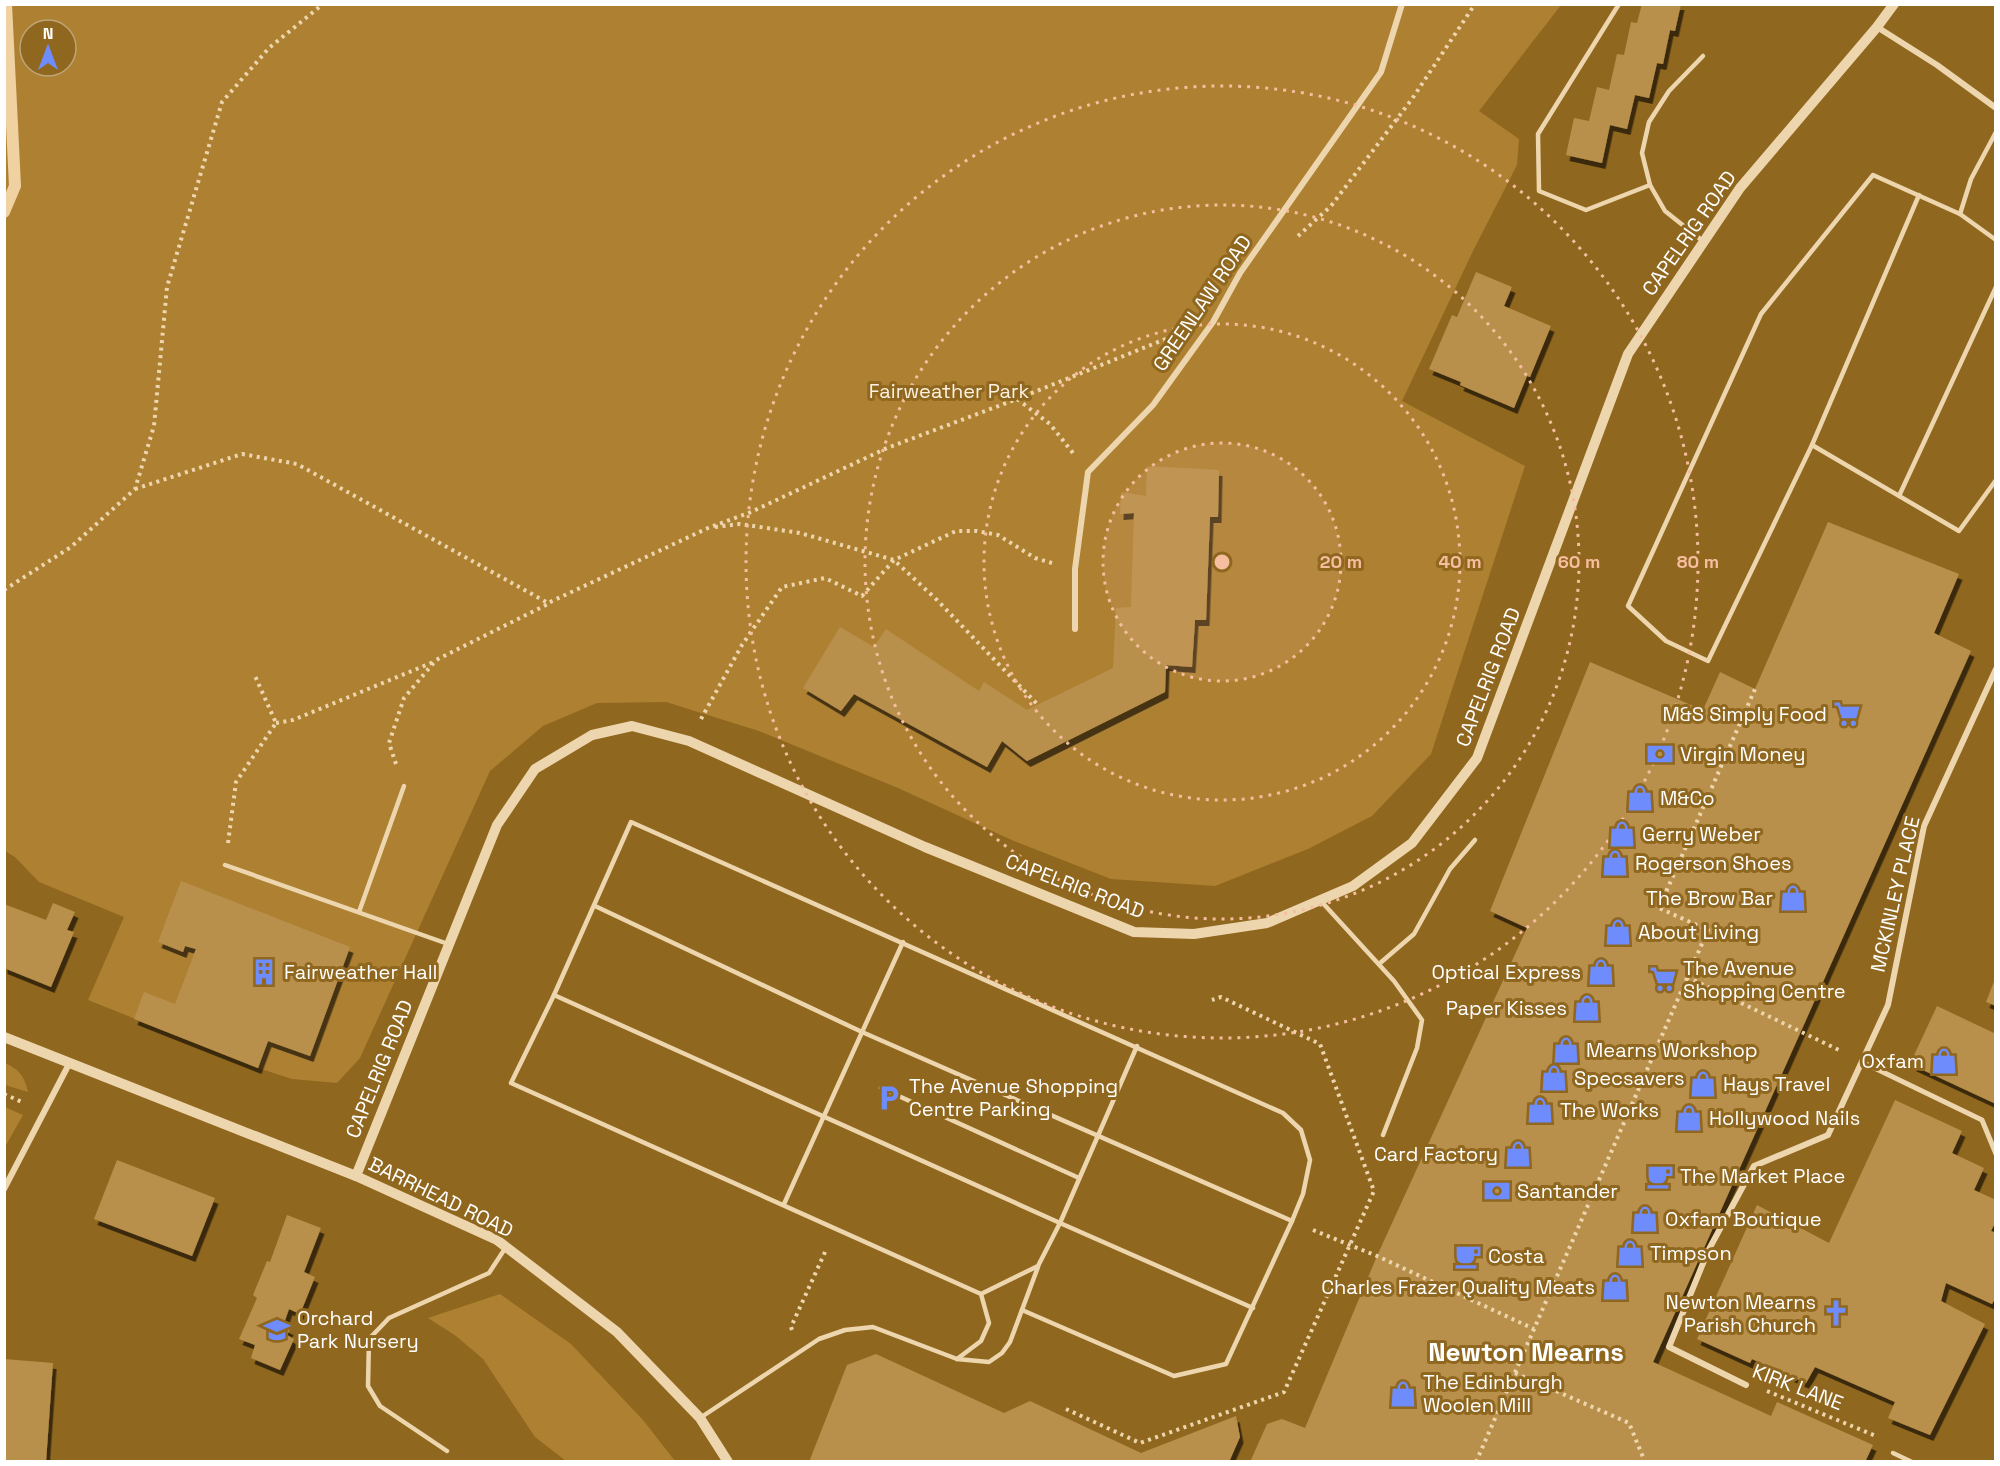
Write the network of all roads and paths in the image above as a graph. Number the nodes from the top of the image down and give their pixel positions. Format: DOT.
graph roads {
  1 [pos="323,4"];
  2 [pos="1402,4"];
  3 [pos="1475,4"];
  4 [pos="1619,4"];
  5 [pos="1894,4"];
  6 [pos="1877,27"];
  7 [pos="1703,56"];
  8 [pos="1995,108"];
  9 [pos="1995,132"];
  10 [pos="1650,185"];
  11 [pos="1919,195"];
  12 [pos="1960,214"];
  13 [pos="1296,238"];
  14 [pos="1995,240"];
  15 [pos="1704,242"];
  16 [pos="1995,287"];
  17 [pos="1213,322"];
  18 [pos="1017,399"];
  19 [pos="1812,445"];
  20 [pos="1088,472"];
  21 [pos="1995,480"];
  22 [pos="135,489"];
  23 [pos="1899,496"];
  24 [pos="708,528"];
  25 [pos="894,560"];
  26 [pos="1075,569"];
  27 [pos="4,590"];
  28 [pos="548,603"];
  29 [pos="1075,629"];
  30 [pos="436,660"];
  31 [pos="1995,669"];
  32 [pos="255,676"];
  33 [pos="1755,689"];
  34 [pos="1038,705"];
  35 [pos="276,723"];
  36 [pos="688,741"];
  37 [pos="404,786"];
  38 [pos="1475,840"];
  39 [pos="225,865"];
  40 [pos="1320,900"];
  41 [pos="595,906"];
  42 [pos="359,912"];
  43 [pos="903,942"];
  44 [pos="448,944"];
  45 [pos="1379,964"];
  46 [pos="1687,977"];
  47 [pos="554,995"];
  48 [pos="862,1032"];
  49 [pos="4,1037"];
  50 [pos="1137,1046"];
  51 [pos="1862,1062"];
  52 [pos="69,1064"];
  53 [pos="881,1088"];
  54 [pos="825,1116"];
  55 [pos="1383,1134"];
  56 [pos="1099,1136"];
  57 [pos="1995,1154"];
  58 [pos="356,1176"];
  59 [pos="1079,1178"];
  60 [pos="4,1189"];
  61 [pos="784,1204"];
  62 [pos="1292,1221"];
  63 [pos="1060,1223"];
  64 [pos="836,1227"];
  65 [pos="506,1246"];
  66 [pos="1038,1266"];
  67 [pos="981,1294"];
  68 [pos="1253,1308"];
  69 [pos="1022,1310"];
  70 [pos="1534,1329"];
  71 [pos="1669,1347"];
  72 [pos="803,1350"];
  73 [pos="957,1359"];
  74 [pos="1515,1372"];
  75 [pos="1746,1385"];
  76 [pos="700,1418"];
  77 [pos="447,1451"];
  78 [pos="1893,1453"];
  79 [pos="728,1461"];
  80 [pos="1476,1461"];
  81 [pos="1645,1461"];
  82 [pos="1912,1461"];
  1 -- 22 [label="path"];
  2 -- 17 [label="street, GREENLAW ROAD"];
  3 -- 13 [label="path"];
  4 -- 10 [label="lane"];
  5 -- 6 [label="street, CAPELRIG ROAD"];
  6 -- 8 [label="street"];
  6 -- 15 [label="street, CAPELRIG ROAD"];
  7 -- 10 [label="lane"];
  9 -- 12 [label="lane"];
  10 -- 15 [label="lane"];
  11 -- 12 [label="lane"];
  11 -- 19 [label="lane"];
  11 -- 19 [label="lane"];
  12 -- 14 [label="lane"];
  15 -- 40 [label="street, CAPELRIG ROAD"];
  16 -- 23 [label="lane"];
  17 -- 18 [label="path"];
  17 -- 20 [label="street, GREENLAW ROAD"];
  18 -- 20 [label="path"];
  18 -- 24 [label="path"];
  19 -- 23 [label="lane"];
  20 -- 26 [label="street"];
  21 -- 23 [label="lane"];
  22 -- 27 [label="path"];
  22 -- 28 [label="path"];
  24 -- 25 [label="path"];
  24 -- 28 [label="path"];
  25 -- 26 [label="path"];
  25 -- 34 [label="path"];
  25 -- 36 [label="path"];
  26 -- 29 [label="street"];
  28 -- 30 [label="path"];
  30 -- 35 [label="path"];
  30 -- 37 [label="path"];
  31 -- 51 [label="street, MCKINLEY PLACE"];
  32 -- 35 [label="path"];
  33 -- 46 [label="path"];
  35 -- 39 [label="path"];
  36 -- 40 [label="street, CAPELRIG ROAD"];
  36 -- 44 [label="street, CAPELRIG ROAD"];
  37 -- 42 [label="lane"];
  38 -- 45 [label="lane"];
  39 -- 42 [label="lane"];
  40 -- 45 [label="lane"];
  41 -- 43 [label="lane"];
  41 -- 47 [label="lane"];
  41 -- 48 [label="lane"];
  42 -- 44 [label="lane"];
  43 -- 48 [label="lane"];
  43 -- 50 [label="lane"];
  44 -- 58 [label="street, CAPELRIG ROAD"];
  45 -- 55 [label="lane"];
  46 -- 51 [label="path"];
  46 -- 70 [label="path"];
  47 -- 54 [label="lane"];
  47 -- 61 [label="lane"];
  48 -- 54 [label="lane"];
  48 -- 56 [label="lane"];
  49 -- 52 [label="street, BARRHEAD ROAD"];
  50 -- 56 [label="lane"];
  50 -- 62 [label="lane"];
  51 -- 57 [label="street"];
  51 -- 71 [label="street, MCKINLEY PLACE"];
  52 -- 58 [label="street, BARRHEAD ROAD"];
  52 -- 60 [label="street"];
  53 -- 59 [label="lane"];
  54 -- 61 [label="lane"];
  54 -- 63 [label="lane"];
  56 -- 59 [label="lane"];
  56 -- 62 [label="lane"];
  58 -- 65 [label="street, BARRHEAD ROAD"];
  59 -- 63 [label="lane"];
  61 -- 64 [label="lane"];
  62 -- 68 [label="lane"];
  62 -- 70 [label="path"];
  63 -- 66 [label="lane"];
  63 -- 68 [label="lane"];
  64 -- 67 [label="lane"];
  64 -- 72 [label="path"];
  65 -- 76 [label="street, BARRHEAD ROAD"];
  65 -- 77 [label="lane"];
  66 -- 67 [label="lane"];
  66 -- 69 [label="lane"];
  67 -- 73 [label="lane"];
  68 -- 69 [label="lane"];
  69 -- 73 [label="lane"];
  70 -- 74 [label="path"];
  71 -- 75 [label="street, KIRK LANE"];
  72 -- 73 [label="lane"];
  72 -- 76 [label="lane"];
  74 -- 80 [label="path"];
  74 -- 81 [label="path"];
  75 -- 78 [label="path, KIRK LANE"];
  76 -- 79 [label="street, BARRHEAD ROAD"];
  78 -- 82 [label="lane"];
}
